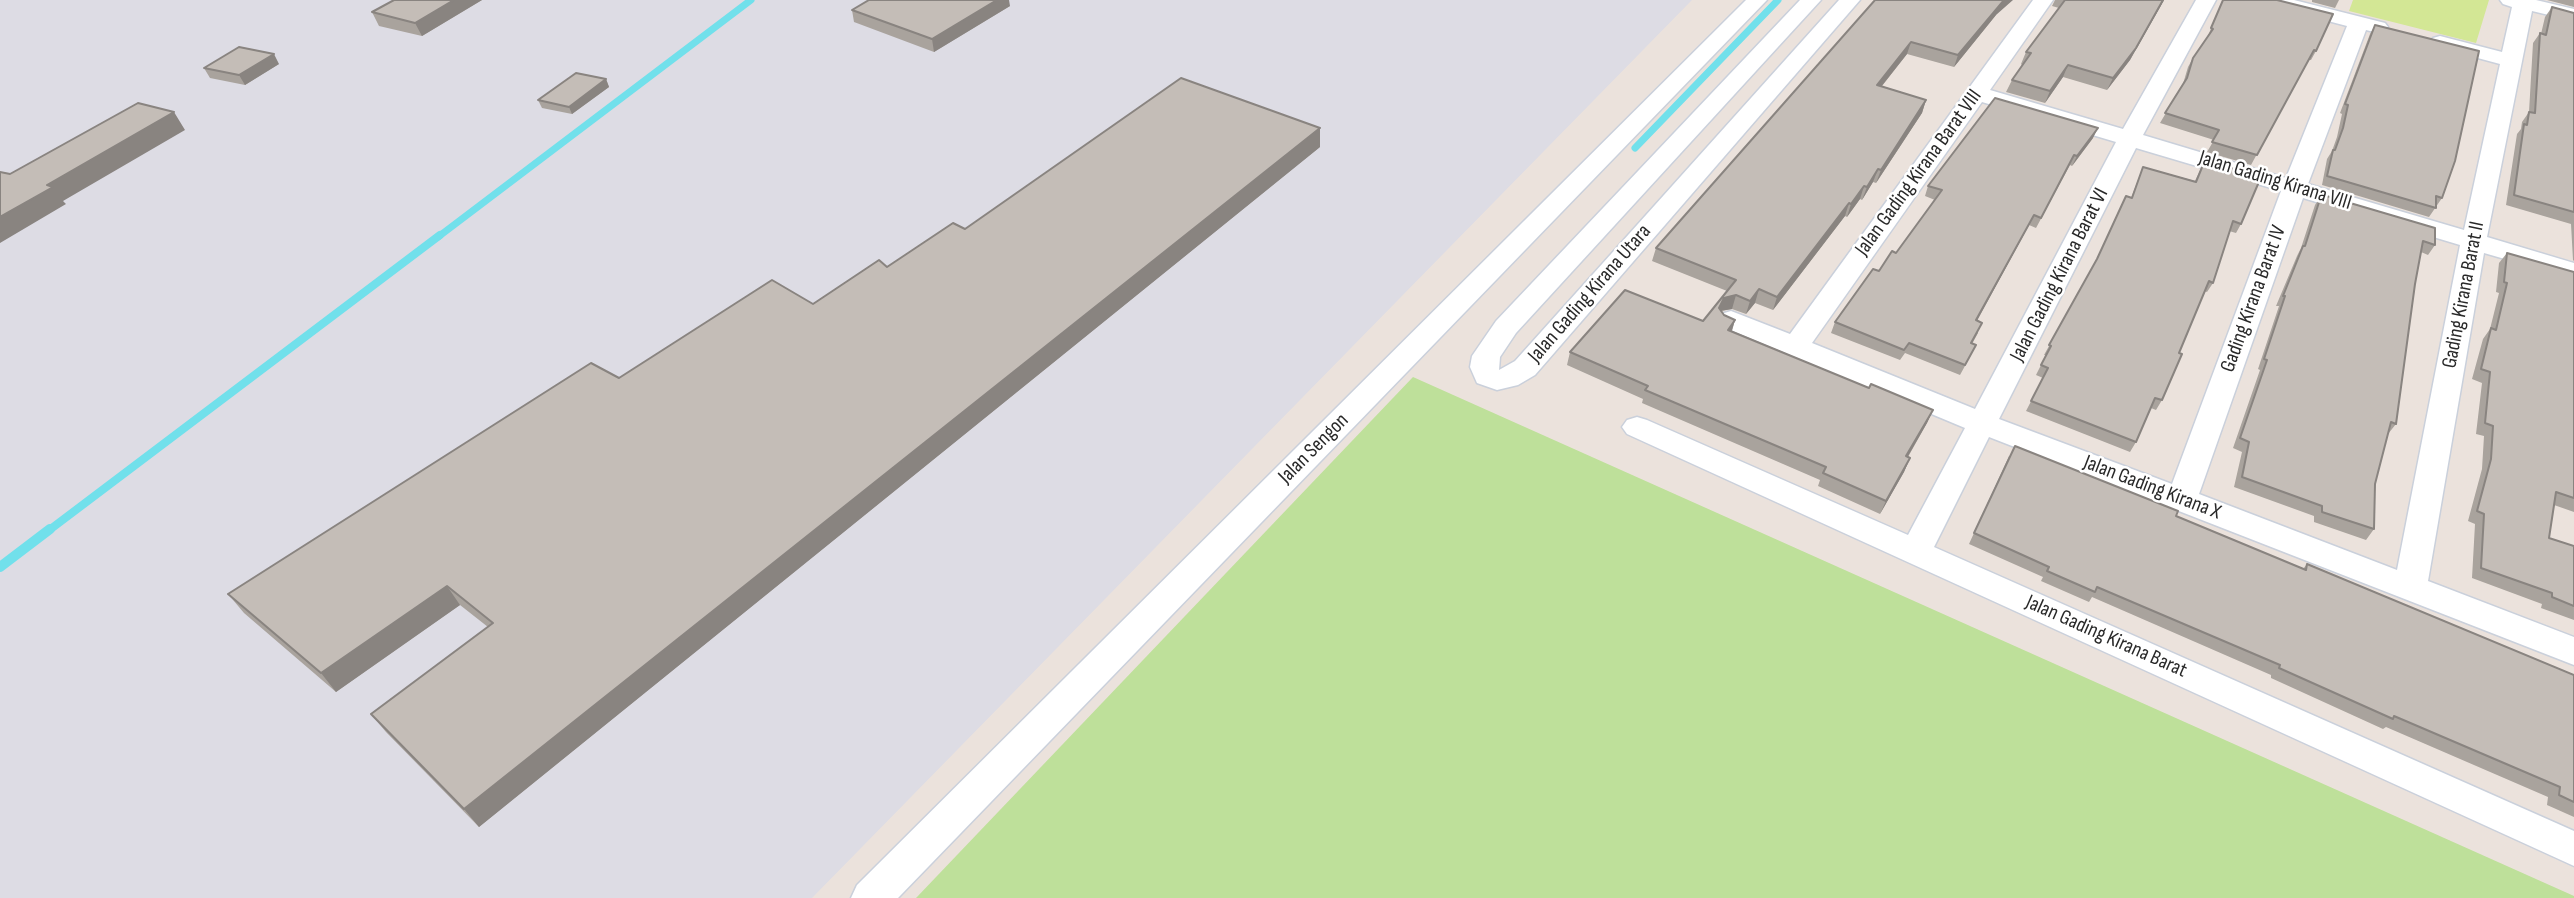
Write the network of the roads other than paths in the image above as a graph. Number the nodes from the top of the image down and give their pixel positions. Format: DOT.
graph roads {
  1 [pos="1757,0"];
  2 [pos="1811,0"];
  3 [pos="1850,0"];
  4 [pos="2043,0"];
  5 [pos="2206,0"];
  6 [pos="2270,0"];
  7 [pos="2517,2"];
  8 [pos="2574,15"];
  9 [pos="2359,22"];
  10 [pos="2397,32"];
  11 [pos="1779,33"];
  12 [pos="2423,38"];
  13 [pos="1809,43"];
  14 [pos="2513,61"];
  15 [pos="1976,93"];
  16 [pos="2130,137"];
  17 [pos="2295,186"];
  18 [pos="2474,240"];
  19 [pos="1568,263"];
  20 [pos="2574,271"];
  21 [pos="1604,277"];
  22 [pos="1731,320"];
  23 [pos="1796,346"];
  24 [pos="1984,424"];
  25 [pos="1637,428"];
  26 [pos="2182,499"];
  27 [pos="1916,551"];
  28 [pos="2410,588"];
  29 [pos="2574,651"];
  30 [pos="2574,849"];
  31 [pos="871,898"];
  1 -- 31 [label="street, Jalan Sengon"];
  2 -- 11 [label="street, Jalan Gading Kirana Utara"];
  3 -- 13 [label="street, Jalan Gading Kirana Utara"];
  4 -- 15 [label="street, Jalan Gading Kirana Barat VIII"];
  5 -- 16 [label="street, Jalan Gading Kirana Barat VI"];
  6 -- 9 [label="street"];
  7 -- 8 [label="street"];
  7 -- 14 [label="street, Gading Kirana Barat II"];
  9 -- 10 [label="street"];
  9 -- 17 [label="street, Gading Kirana Barat IV"];
  11 -- 13 [label="street"];
  11 -- 19 [label="street, Jalan Gading Kirana Utara"];
  12 -- 14 [label="street"];
  13 -- 21 [label="street, Jalan Gading Kirana Utara"];
  14 -- 18 [label="street, Gading Kirana Barat II"];
  15 -- 16 [label="street, Jalan Gading Kirana VIII"];
  15 -- 23 [label="street, Jalan Gading Kirana Barat VIII"];
  16 -- 17 [label="street, Jalan Gading Kirana VIII"];
  16 -- 24 [label="street, Jalan Gading Kirana Barat VI"];
  17 -- 18 [label="street, Jalan Gading Kirana VIII"];
  17 -- 26 [label="street, Gading Kirana Barat IV"];
  18 -- 20 [label="street, Jalan Gading Kirana VIII"];
  18 -- 28 [label="street, Gading Kirana Barat II"];
  19 -- 21 [label="street"];
  19 -- 21 [label="street, Jalan Gading Kirana Utara"];
  22 -- 23 [label="street, Jalan Gading Kirana X"];
  23 -- 24 [label="street, Jalan Gading Kirana X"];
  24 -- 26 [label="street, Jalan Gading Kirana X"];
  24 -- 27 [label="street, Jalan Gading Kirana Barat VI"];
  25 -- 27 [label="street, Jalan Gading Kirana Barat"];
  26 -- 28 [label="street, Jalan Gading Kirana X"];
  27 -- 30 [label="street, Jalan Gading Kirana Barat"];
  28 -- 29 [label="street, Jalan Gading Kirana X"];
}
